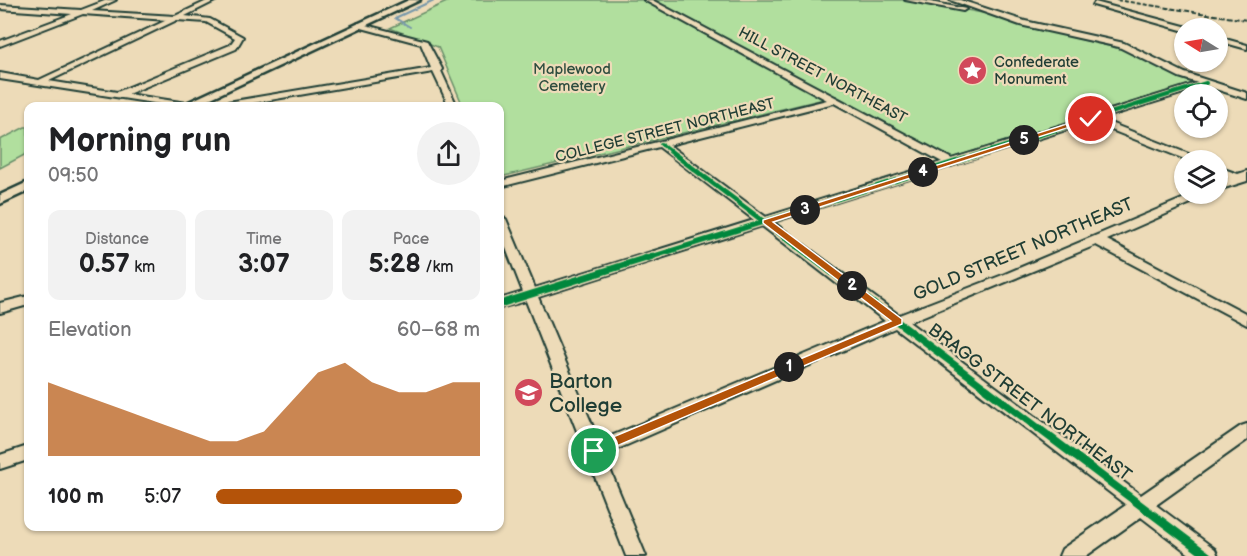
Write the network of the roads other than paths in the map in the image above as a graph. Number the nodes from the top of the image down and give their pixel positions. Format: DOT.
graph roads {
  1 [pos="15,0"];
  2 [pos="113,0"];
  3 [pos="214,0"];
  4 [pos="416,0"];
  5 [pos="647,0"];
  6 [pos="908,0"];
  7 [pos="953,0"];
  8 [pos="1095,4"];
  9 [pos="0,6"];
  10 [pos="81,13"];
  11 [pos="991,13"];
  12 [pos="176,18"];
  13 [pos="361,25"];
  14 [pos="1174,26"];
  15 [pos="1228,42"];
  16 [pos="0,44"];
  17 [pos="1247,47"];
  18 [pos="438,69"];
  19 [pos="0,76"];
  20 [pos="41,82"];
  21 [pos="1206,83"];
  22 [pos="117,95"];
  23 [pos="1247,96"];
  24 [pos="836,100"];
  25 [pos="162,102"];
  26 [pos="196,102"];
  27 [pos="245,102"];
  28 [pos="451,102"];
  29 [pos="1091,119"];
  30 [pos="661,144"];
  31 [pos="1174,152"];
  32 [pos="952,163"];
  33 [pos="1228,173"];
  34 [pos="1244,178"];
  35 [pos="504,183"];
  36 [pos="1228,184"];
  37 [pos="24,188"];
  38 [pos="0,200"];
  39 [pos="1180,204"];
  40 [pos="766,222"];
  41 [pos="504,229"];
  42 [pos="1097,240"];
  43 [pos="530,294"];
  44 [pos="24,302"];
  45 [pos="504,303"];
  46 [pos="0,308"];
  47 [pos="1247,320"];
  48 [pos="899,322"];
  49 [pos="1247,431"];
  50 [pos="594,451"];
  51 [pos="24,454"];
  52 [pos="0,462"];
  53 [pos="1142,505"];
  54 [pos="636,556"];
  55 [pos="1070,556"];
  56 [pos="1208,556"];
  1 -- 9 [label="street"];
  2 -- 10 [label="street"];
  3 -- 12 [label="street"];
  4 -- 13 [label="street"];
  5 -- 24 [label="street, HILL STREET NORTHEAST"];
  6 -- 11 [label="street"];
  7 -- 11 [label="street"];
  8 -- 14 [label="street"];
  9 -- 10 [label="street"];
  10 -- 12 [label="street"];
  10 -- 16 [label="street"];
  11 -- 21 [label="street"];
  12 -- 20 [label="street"];
  12 -- 22 [label="street"];
  13 -- 18 [label="street"];
  13 -- 26 [label="street"];
  15 -- 17 [label="street"];
  18 -- 27 [label="street"];
  18 -- 28 [label="street"];
  19 -- 20 [label="street"];
  20 -- 22 [label="street"];
  21 -- 23 [label="street"];
  21 -- 29 [label="street"];
  22 -- 25 [label="street"];
  24 -- 30 [label="street, COLLEGE STREET NORTHEAST"];
  24 -- 32 [label="street, HILL STREET NORTHEAST"];
  29 -- 31 [label="street"];
  29 -- 32 [label="street"];
  30 -- 35 [label="street, COLLEGE STREET NORTHEAST"];
  30 -- 40 [label="street, BRAGG STREET NORTHEAST"];
  32 -- 40 [label="street"];
  33 -- 34 [label="street"];
  34 -- 36 [label="street"];
  37 -- 38 [label="street"];
  39 -- 42 [label="street, GOLD STREET NORTHEAST"];
  40 -- 43 [label="street"];
  40 -- 48 [label="street, BRAGG STREET NORTHEAST"];
  41 -- 43 [label="street"];
  42 -- 47 [label="street"];
  42 -- 48 [label="street, GOLD STREET NORTHEAST"];
  43 -- 45 [label="street"];
  43 -- 50 [label="street"];
  44 -- 46 [label="street"];
  48 -- 50 [label="street, GOLD STREET NORTHEAST"];
  48 -- 53 [label="street, BRAGG STREET NORTHEAST"];
  49 -- 53 [label="street"];
  50 -- 54 [label="street"];
  51 -- 52 [label="street"];
  53 -- 55 [label="street"];
  53 -- 56 [label="street, BRAGG STREET NORTHEAST"];
}
